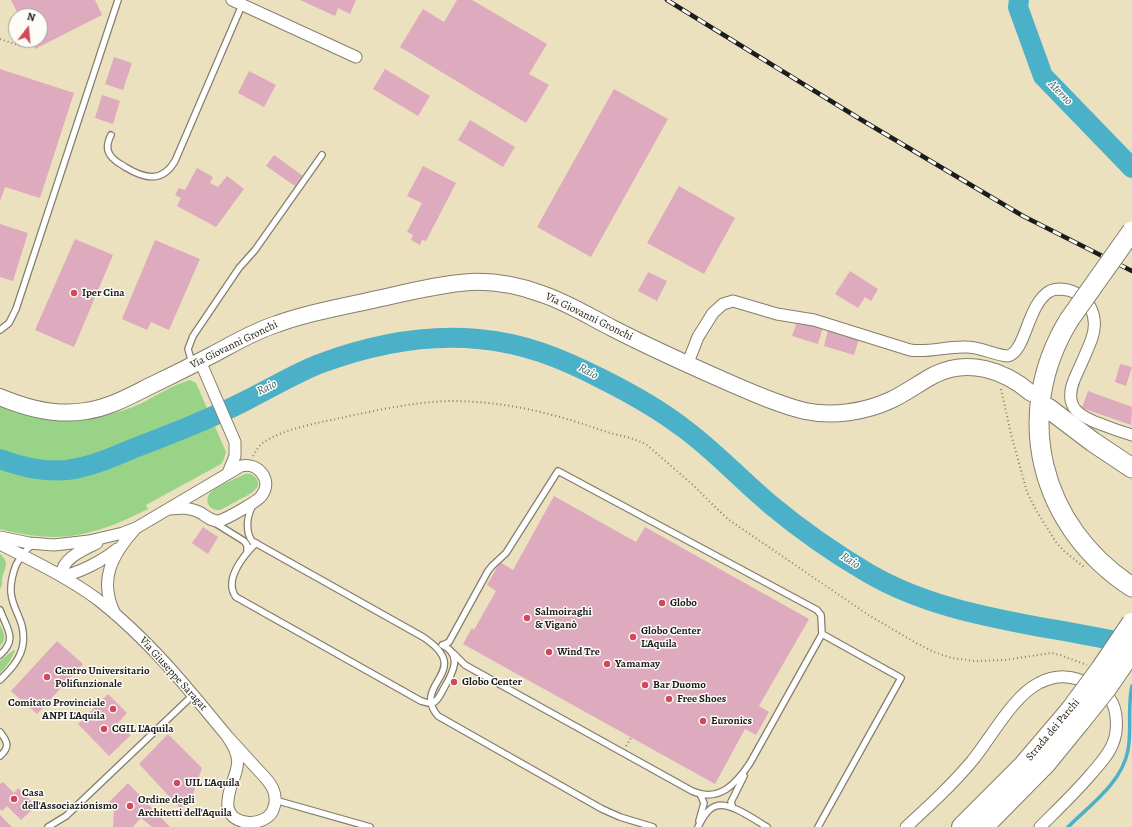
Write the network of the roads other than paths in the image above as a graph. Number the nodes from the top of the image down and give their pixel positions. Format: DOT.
graph roads {
  1 [pos="118,0"];
  2 [pos="237,2"];
  3 [pos="356,58"];
  4 [pos="110,135"];
  5 [pos="322,155"];
  6 [pos="1132,231"];
  7 [pos="0,330"];
  8 [pos="197,363"];
  9 [pos="687,365"];
  10 [pos="1031,393"];
  11 [pos="0,397"];
  12 [pos="1048,408"];
  13 [pos="1132,435"];
  14 [pos="234,442"];
  15 [pos="251,464"];
  16 [pos="1132,468"];
  17 [pos="228,473"];
  18 [pos="203,488"];
  19 [pos="260,498"];
  20 [pos="169,509"];
  21 [pos="206,517"];
  22 [pos="0,537"];
  23 [pos="243,539"];
  24 [pos="119,540"];
  25 [pos="0,544"];
  26 [pos="36,544"];
  27 [pos="256,544"];
  28 [pos="247,553"];
  29 [pos="22,555"];
  30 [pos="61,576"];
  31 [pos="1132,587"];
  32 [pos="1,613"];
  33 [pos="116,615"];
  34 [pos="1132,622"];
  35 [pos="822,634"];
  36 [pos="423,637"];
  37 [pos="443,646"];
  38 [pos="3,651"];
  39 [pos="1132,651"];
  40 [pos="453,653"];
  41 [pos="0,655"];
  42 [pos="0,680"];
  43 [pos="193,694"];
  44 [pos="421,701"];
  45 [pos="431,703"];
  46 [pos="434,711"];
  47 [pos="1075,716"];
  48 [pos="0,732"];
  49 [pos="227,736"];
  50 [pos="0,756"];
  51 [pos="750,763"];
  52 [pos="700,794"];
  53 [pos="276,800"];
  54 [pos="733,808"];
  55 [pos="234,823"];
  56 [pos="48,827"];
  57 [pos="370,827"];
  58 [pos="653,827"];
  59 [pos="698,827"];
  60 [pos="767,827"];
  61 [pos="818,827"];
  62 [pos="906,827"];
  63 [pos="962,827"];
  64 [pos="983,827"];
  65 [pos="1040,827"];
  1 -- 7 [label="lane"];
  2 -- 3 [label="street"];
  2 -- 4 [label="lane"];
  5 -- 8 [label="lane"];
  6 -- 31 [label="highway, bridge"];
  8 -- 9 [label="main road, Via Giovanni Gronchi"];
  8 -- 11 [label="main road, Via Giovanni Gronchi"];
  8 -- 14 [label="street"];
  9 -- 10 [label="main road, Via Giovanni Gronchi"];
  9 -- 13 [label="street"];
  12 -- 16 [label="highway"];
  14 -- 15 [label="street"];
  14 -- 17 [label="street"];
  15 -- 17 [label="street"];
  15 -- 19 [label="street"];
  17 -- 18 [label="street"];
  18 -- 20 [label="street"];
  18 -- 21 [label="street"];
  19 -- 21 [label="street"];
  19 -- 27 [label="lane"];
  20 -- 21 [label="street"];
  20 -- 24 [label="street"];
  21 -- 23 [label="lane"];
  22 -- 26 [label="street"];
  23 -- 27 [label="lane"];
  23 -- 28 [label="lane"];
  24 -- 26 [label="street"];
  24 -- 30 [label="street"];
  24 -- 30 [label="street"];
  24 -- 33 [label="street, Via Giuseppe Saragat"];
  25 -- 29 [label="street, Via Giuseppe Saragat"];
  26 -- 29 [label="lane"];
  27 -- 28 [label="lane"];
  27 -- 36 [label="lane"];
  28 -- 44 [label="lane"];
  29 -- 30 [label="street, Via Giuseppe Saragat"];
  29 -- 42 [label="lane"];
  30 -- 33 [label="street, Via Giuseppe Saragat"];
  32 -- 38 [label="lane"];
  33 -- 43 [label="street, Via Giuseppe Saragat"];
  34 -- 47 [label="highway, Strada dei Parchi, bridge"];
  35 -- 37 [label="lane"];
  35 -- 51 [label="lane"];
  35 -- 61 [label="lane"];
  36 -- 37 [label="lane"];
  36 -- 45 [label="lane"];
  37 -- 40 [label="lane"];
  38 -- 41 [label="lane"];
  39 -- 47 [label="highway, Strada dei Parchi, bridge"];
  40 -- 45 [label="lane"];
  40 -- 52 [label="lane"];
  43 -- 49 [label="street, Via Giuseppe Saragat"];
  43 -- 56 [label="lane"];
  44 -- 45 [label="lane"];
  44 -- 46 [label="lane"];
  45 -- 46 [label="lane"];
  46 -- 58 [label="lane"];
  47 -- 63 [label="highway, Strada dei Parchi"];
  47 -- 64 [label="highway, Strada dei Parchi"];
  48 -- 50 [label="lane"];
  49 -- 53 [label="street, Via Giuseppe Saragat"];
  49 -- 55 [label="street, Via Giuseppe Saragat"];
  51 -- 52 [label="lane"];
  51 -- 54 [label="lane"];
  52 -- 59 [label="lane"];
  53 -- 55 [label="street, Via Giuseppe Saragat"];
  53 -- 57 [label="lane"];
  54 -- 59 [label="lane"];
  54 -- 60 [label="lane"];
  62 -- 65 [label="street"];
}
